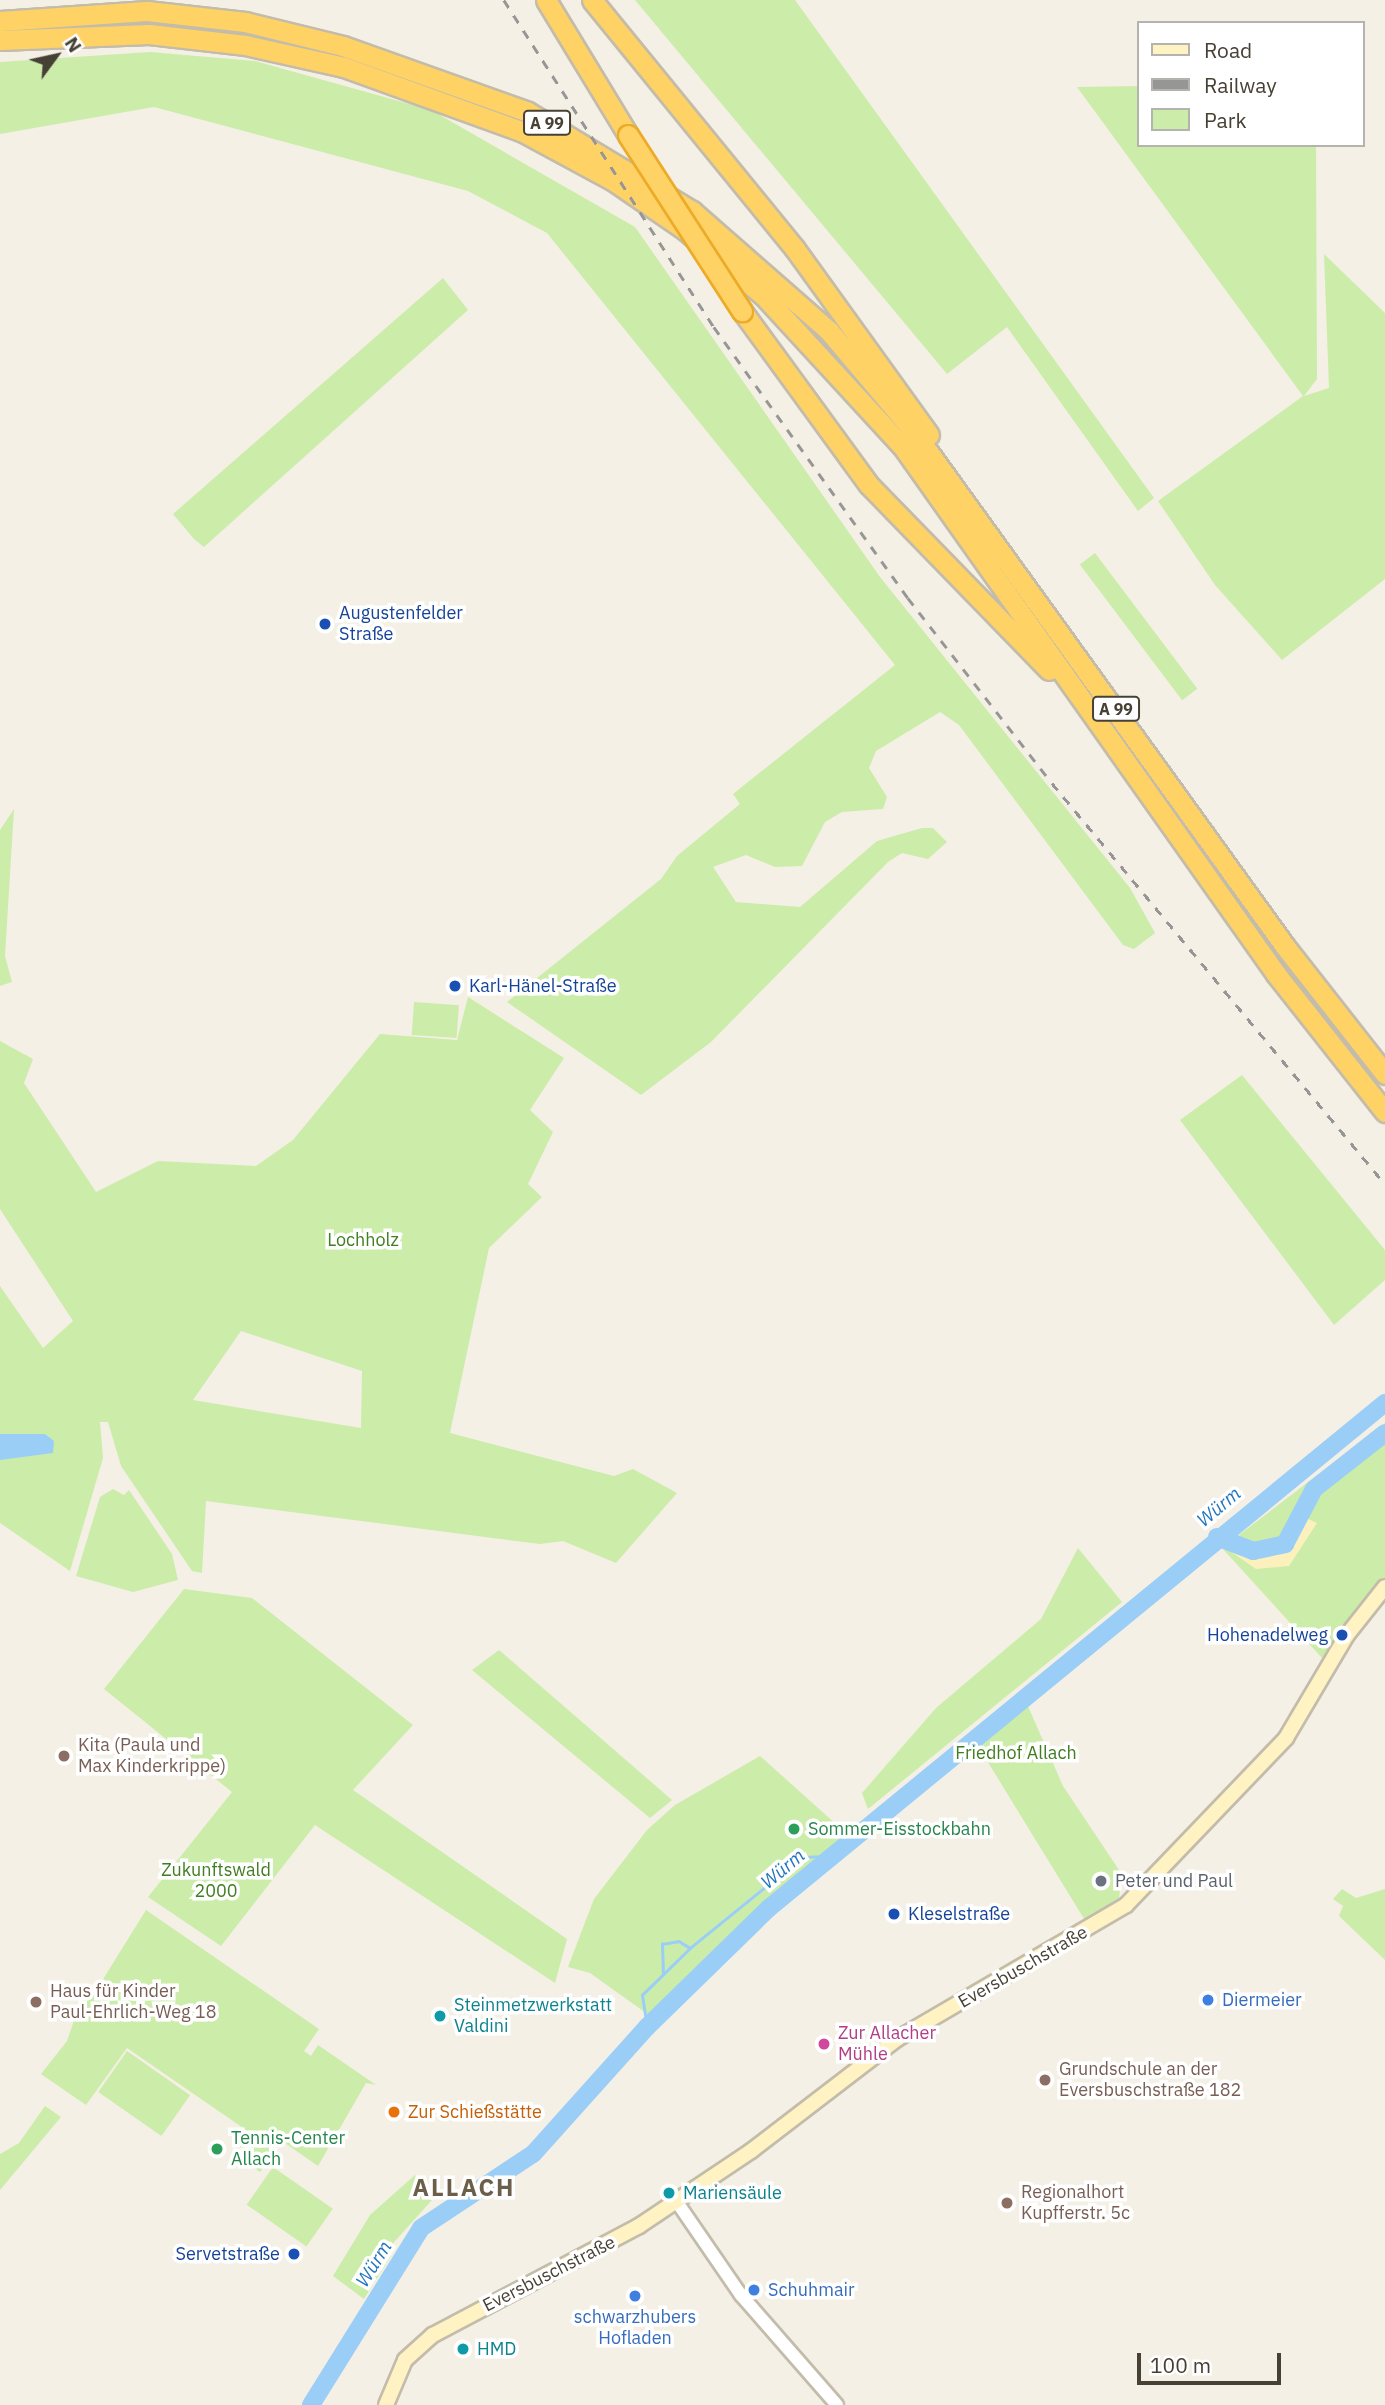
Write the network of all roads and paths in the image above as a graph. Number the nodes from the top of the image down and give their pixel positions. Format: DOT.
graph roads {
  1 [pos="546,0"];
  2 [pos="592,0"];
  3 [pos="0,21"];
  4 [pos="0,40"];
  5 [pos="963,497"];
  6 [pos="1090,711"];
  7 [pos="1385,1074"];
  8 [pos="1385,1112"];
  9 [pos="1385,1587"];
  10 [pos="677,2202"];
  11 [pos="386,2405"];
  12 [pos="837,2405"];
  1 -- 6 [label="highway, A 99, bridge"];
  2 -- 5 [label="highway, A 99"];
  3 -- 5 [label="highway, A 99"];
  4 -- 6 [label="highway, A 99"];
  5 -- 7 [label="highway, A 99"];
  6 -- 8 [label="highway, A 99"];
  9 -- 10 [label="main road, Eversbuschstraße"];
  10 -- 11 [label="main road, Eversbuschstraße"];
  10 -- 12 [label="street"];
}
